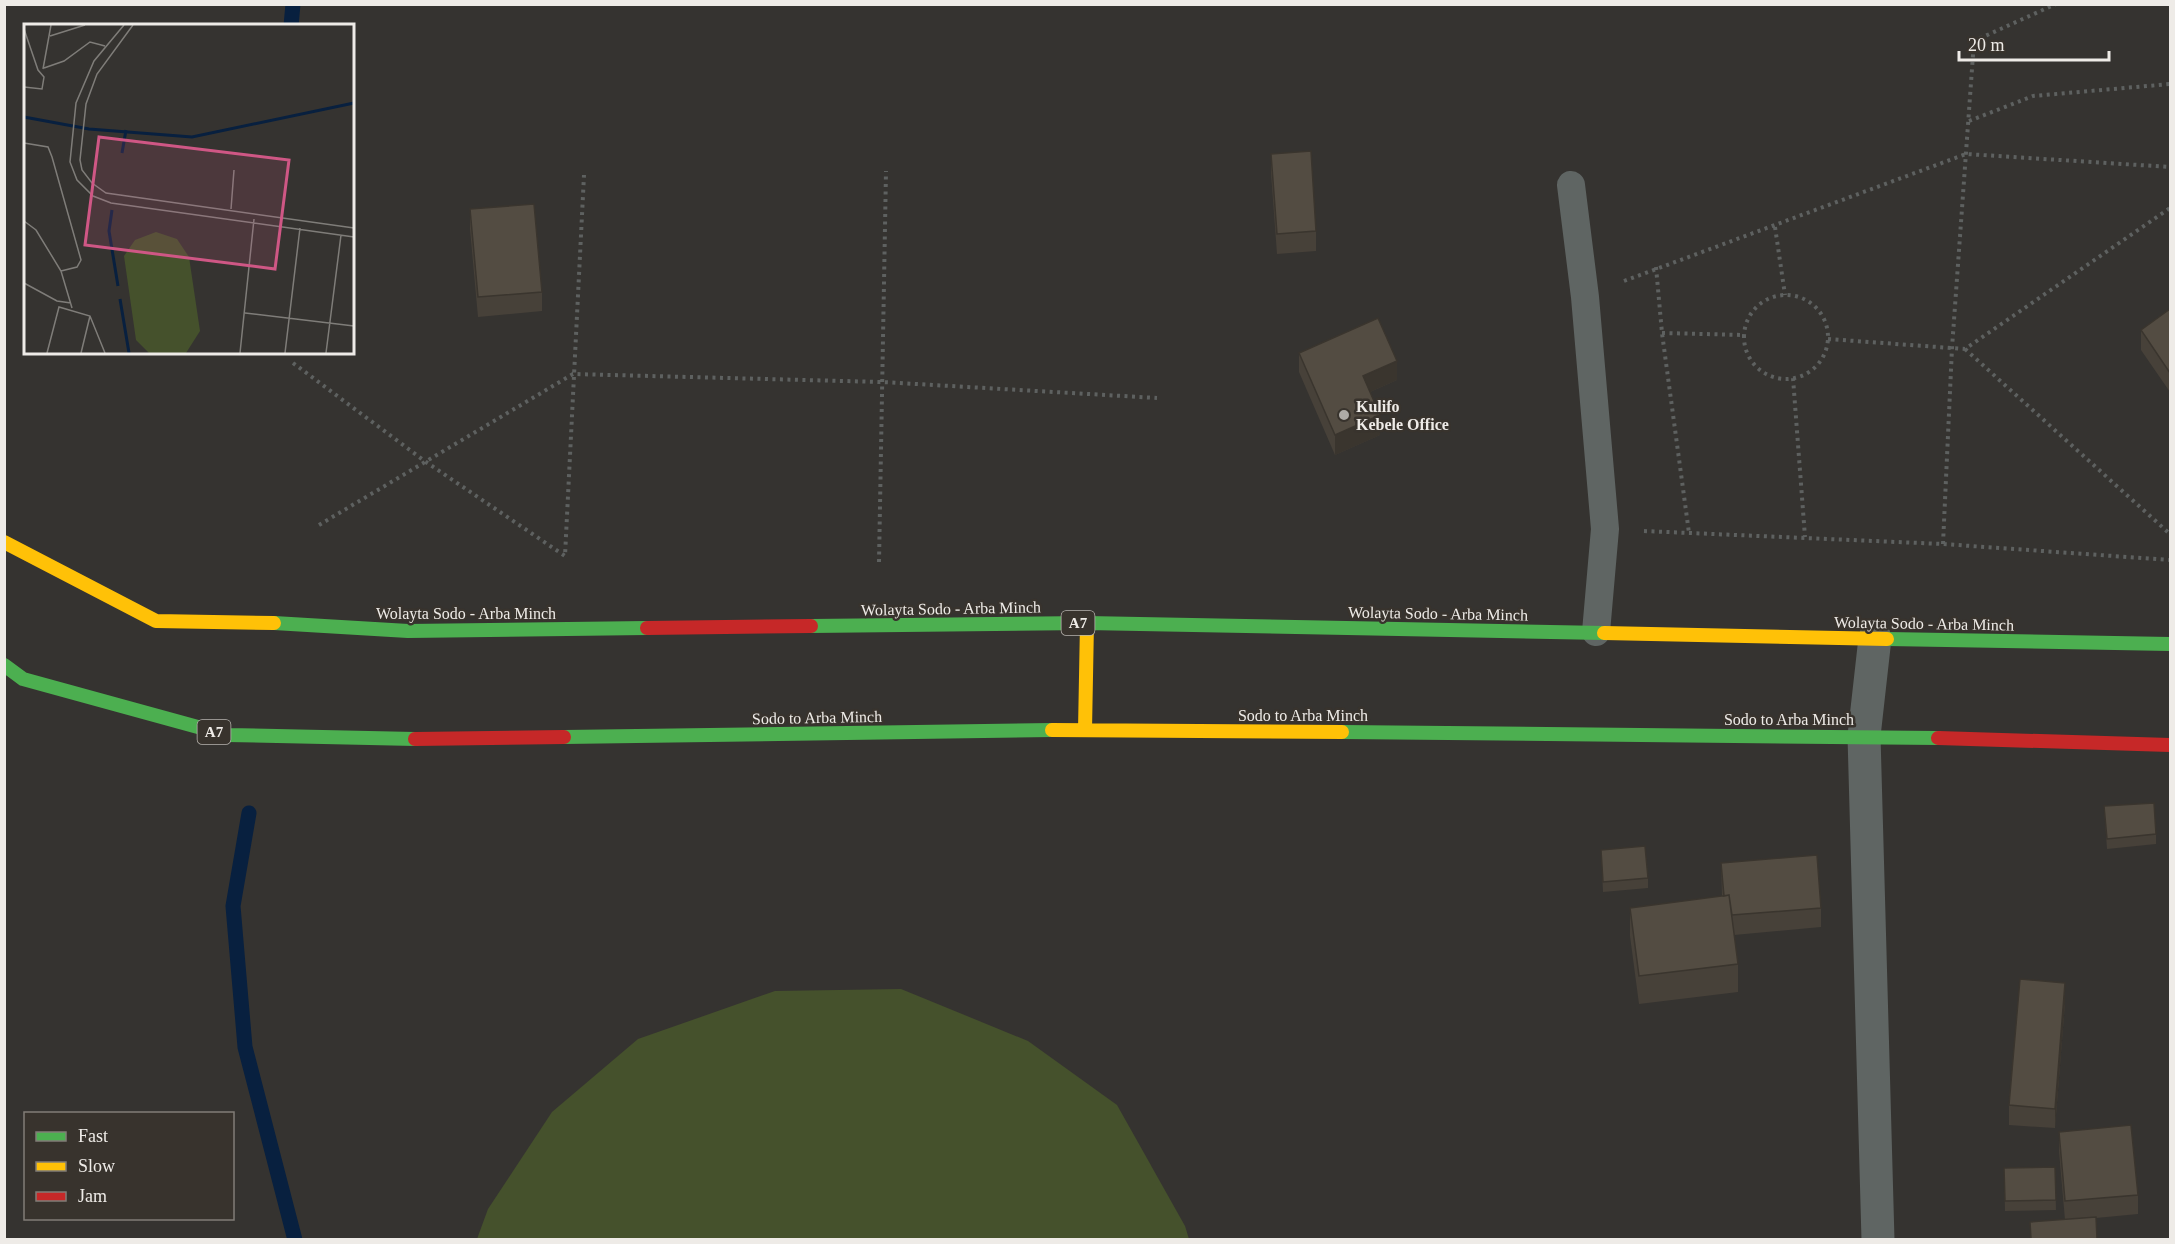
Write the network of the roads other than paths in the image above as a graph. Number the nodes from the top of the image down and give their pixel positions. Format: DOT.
graph roads {
  1 [pos="1571,185"];
  2 [pos="4,542"];
  3 [pos="1087,623"];
  4 [pos="1596,632"];
  5 [pos="1875,638"];
  6 [pos="2170,644"];
  7 [pos="4,665"];
  8 [pos="1085,730"];
  9 [pos="1864,736"];
  10 [pos="2170,745"];
  11 [pos="1878,1239"];
  1 -- 4 [label="lane"];
  2 -- 3 [label="highway, Wolayta Sodo - Arba Minch / A7"];
  3 -- 4 [label="highway, Wolayta Sodo - Arba Minch / A7"];
  3 -- 8 [label="highway"];
  4 -- 5 [label="highway, Wolayta Sodo - Arba Minch / A7"];
  5 -- 6 [label="highway, Wolayta Sodo - Arba Minch / A7"];
  5 -- 9 [label="street"];
  7 -- 8 [label="highway, Sodo to Arba Minch / A7"];
  8 -- 9 [label="highway, Sodo to Arba Minch / A7"];
  9 -- 10 [label="highway, Sodo to Arba Minch / A7"];
  9 -- 11 [label="street"];
}
